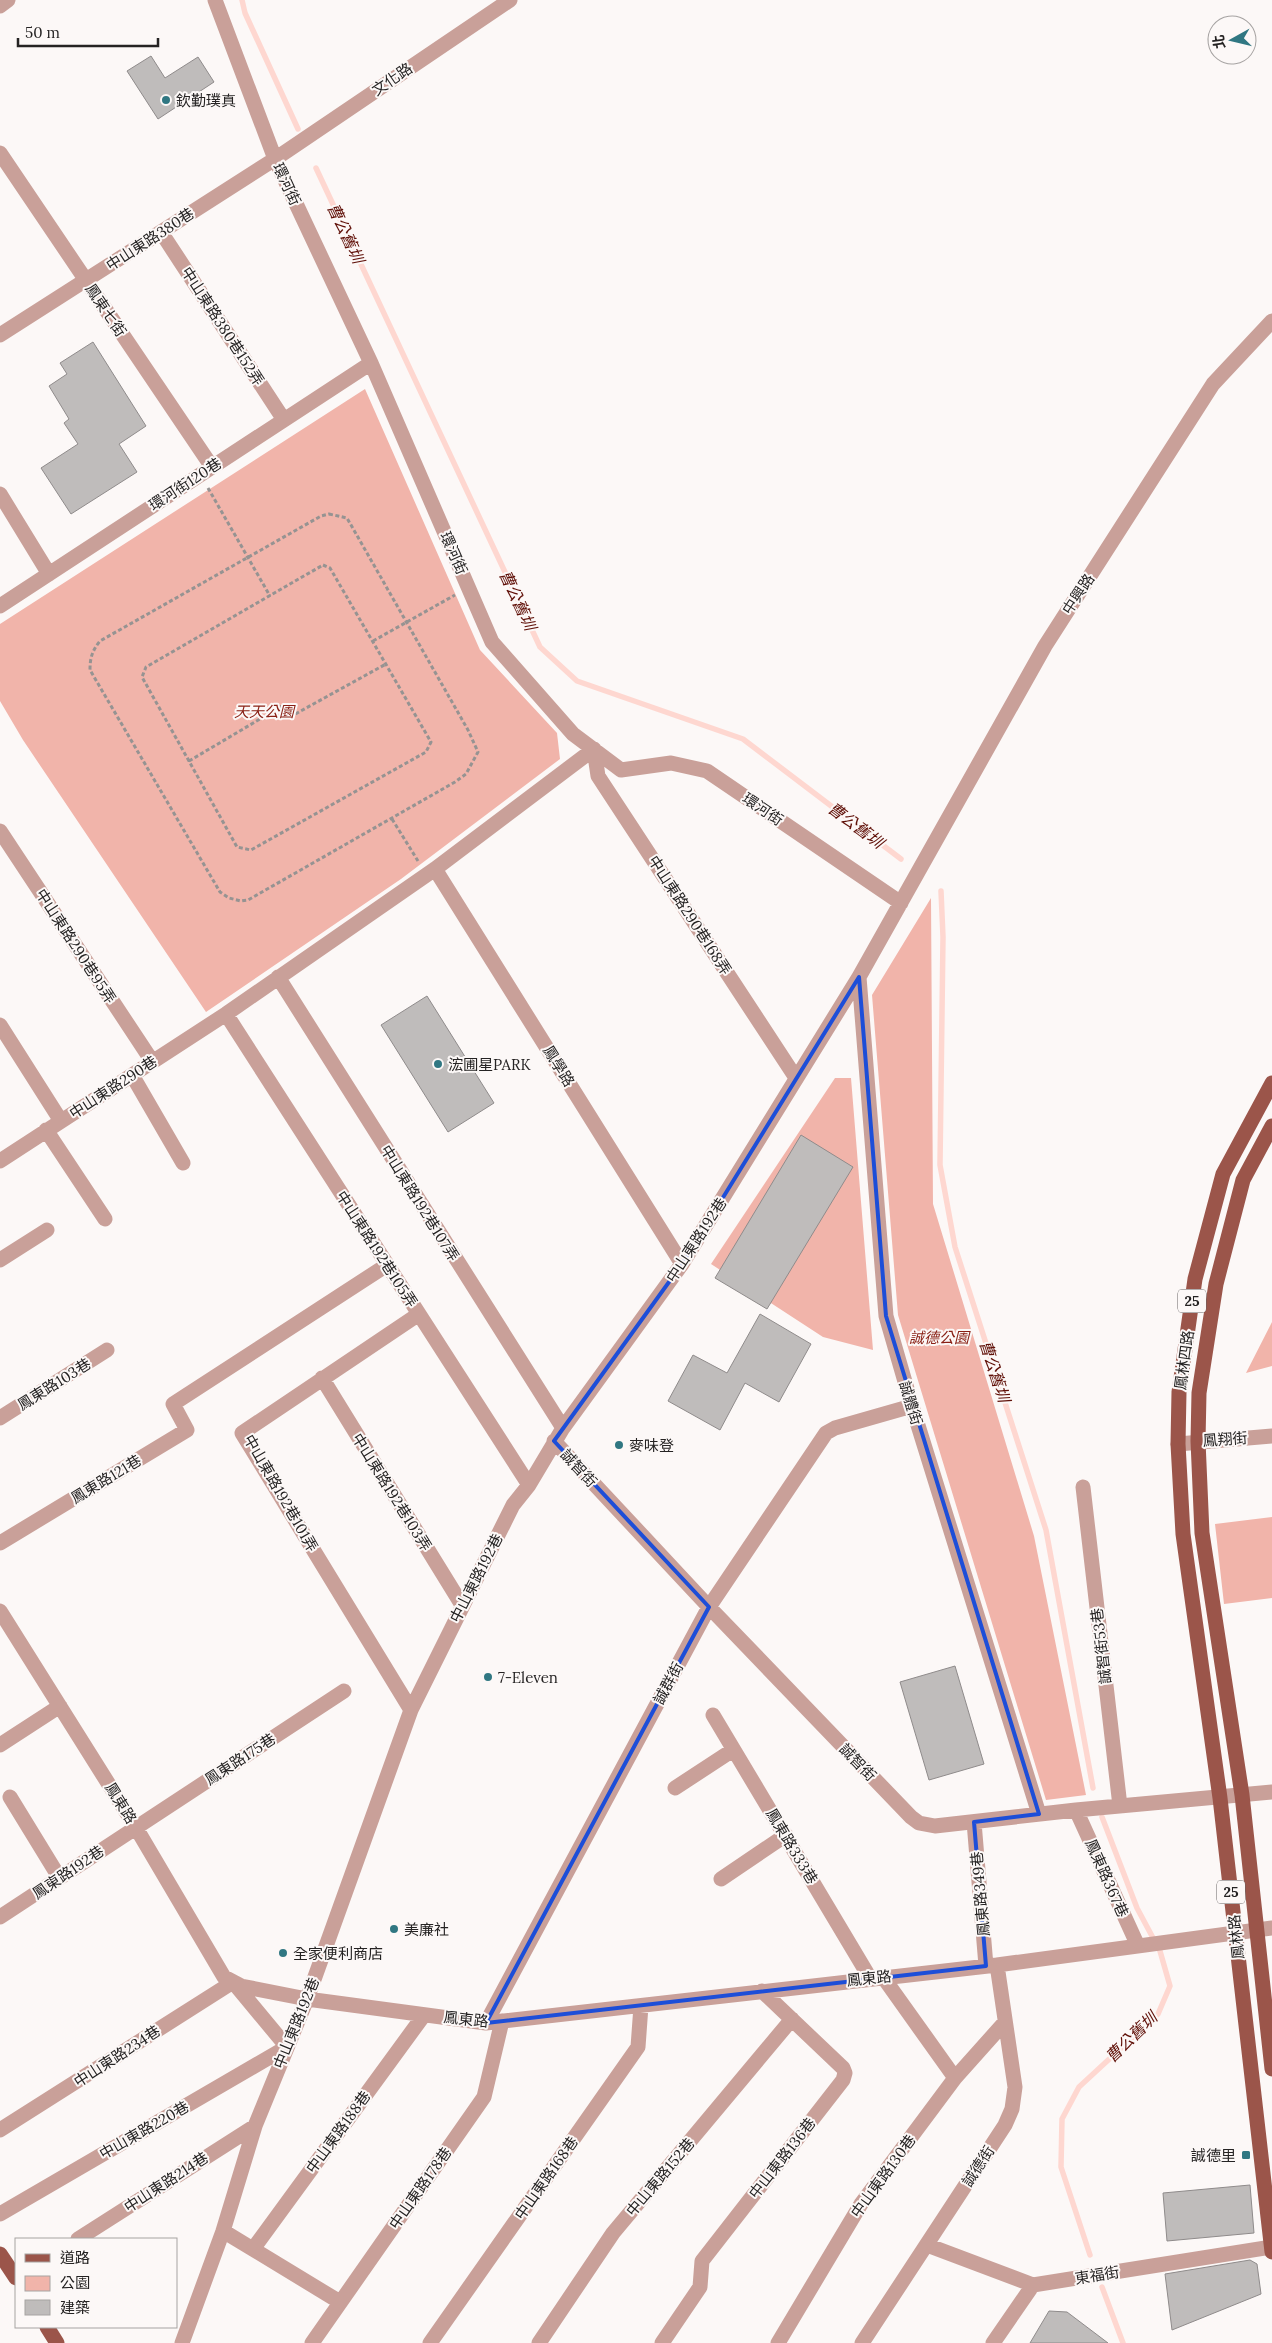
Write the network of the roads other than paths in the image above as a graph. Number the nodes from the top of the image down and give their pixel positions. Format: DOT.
graph roads {
  1 [pos="8,0"];
  2 [pos="215,0"];
  3 [pos="510,0"];
  4 [pos="0,6"];
  5 [pos="0,153"];
  6 [pos="275,159"];
  7 [pos="161,232"];
  8 [pos="86,280"];
  9 [pos="1272,321"];
  10 [pos="0,335"];
  11 [pos="371,363"];
  12 [pos="284,420"];
  13 [pos="206,471"];
  14 [pos="0,494"];
  15 [pos="49,574"];
  16 [pos="0,606"];
  17 [pos="594,748"];
  18 [pos="0,831"];
  19 [pos="431,872"];
  20 [pos="912,886"];
  21 [pos="901,904"];
  22 [pos="859,977"];
  23 [pos="278,978"];
  24 [pos="226,1014"];
  25 [pos="2,1033"];
  26 [pos="152,1061"];
  27 [pos="132,1075"];
  28 [pos="796,1078"];
  29 [pos="1272,1083"];
  30 [pos="61,1121"];
  31 [pos="1272,1126"];
  32 [pos="46,1130"];
  33 [pos="0,1160"];
  34 [pos="183,1164"];
  35 [pos="105,1219"];
  36 [pos="46,1230"];
  37 [pos="0,1260"];
  38 [pos="682,1264"];
  39 [pos="387,1265"];
  40 [pos="419,1314"];
  41 [pos="107,1350"];
  42 [pos="322,1378"];
  43 [pos="912,1406"];
  44 [pos="0,1418"];
  45 [pos="562,1428"];
  46 [pos="1272,1436"];
  47 [pos="554,1441"];
  48 [pos="1198,1441"];
  49 [pos="1178,1444"];
  50 [pos="529,1485"];
  51 [pos="1083,1487"];
  52 [pos="1202,1533"];
  53 [pos="1183,1534"];
  54 [pos="0,1543"];
  55 [pos="462,1605"];
  56 [pos="709,1607"];
  57 [pos="0,1611"];
  58 [pos="344,1692"];
  59 [pos="60,1706"];
  60 [pos="412,1710"];
  61 [pos="713,1715"];
  62 [pos="0,1745"];
  63 [pos="733,1750"];
  64 [pos="675,1788"];
  65 [pos="1272,1792"];
  66 [pos="1242,1795"];
  67 [pos="10,1797"];
  68 [pos="1220,1798"];
  69 [pos="1120,1806"];
  70 [pos="1076,1810"];
  71 [pos="1039,1814"];
  72 [pos="974,1822"];
  73 [pos="135,1826"];
  74 [pos="786,1835"];
  75 [pos="59,1877"];
  76 [pos="721,1879"];
  77 [pos="1,1915"];
  78 [pos="1272,1928"];
  79 [pos="1256,1930"];
  80 [pos="1235,1932"];
  81 [pos="1138,1946"];
  82 [pos="992,1965"];
  83 [pos="877,1977"];
  84 [pos="233,1982"];
  85 [pos="762,1991"];
  86 [pos="307,1999"];
  87 [pos="641,2006"];
  88 [pos="424,2014"];
  89 [pos="792,2019"];
  90 [pos="502,2022"];
  91 [pos="1005,2022"];
  92 [pos="486,2023"];
  93 [pos="287,2047"];
  94 [pos="1272,2069"];
  95 [pos="955,2078"];
  96 [pos="255,2126"];
  97 [pos="0,2130"];
  98 [pos="0,2214"];
  99 [pos="1270,2226"];
  100 [pos="223,2231"];
  101 [pos="80,2238"];
  102 [pos="927,2245"];
  103 [pos="1272,2247"];
  104 [pos="253,2250"];
  105 [pos="1272,2252"];
  106 [pos="0,2254"];
  107 [pos="15,2276"];
  108 [pos="1033,2285"];
  109 [pos="340,2302"];
  110 [pos="48,2328"];
  111 [pos="57,2343"];
  112 [pos="182,2343"];
  113 [pos="312,2343"];
  114 [pos="430,2343"];
  115 [pos="539,2343"];
  116 [pos="662,2343"];
  117 [pos="778,2343"];
  118 [pos="862,2343"];
  119 [pos="993,2343"];
  1 -- 4 [label="street"];
  2 -- 6 [label="street, 環河街"];
  3 -- 6 [label="street, 文化路"];
  5 -- 8 [label="street, 鳳東七街"];
  6 -- 7 [label="street, 中山東路380巷"];
  6 -- 11 [label="street, 環河街"];
  7 -- 8 [label="street, 中山東路380巷"];
  7 -- 12 [label="street, 中山東路380巷152弄"];
  8 -- 10 [label="street, 中山東路380巷"];
  8 -- 13 [label="street, 鳳東七街"];
  9 -- 20 [label="street, 中興路"];
  11 -- 12 [label="street, 環河街120巷"];
  11 -- 17 [label="street, 環河街"];
  12 -- 13 [label="street, 環河街120巷"];
  13 -- 15 [label="street, 環河街120巷"];
  14 -- 15 [label="street"];
  15 -- 16 [label="street, 環河街120巷"];
  17 -- 19 [label="street, 中山東路290巷"];
  17 -- 21 [label="street, 環河街"];
  17 -- 28 [label="street, 中山東路290巷168弄"];
  18 -- 26 [label="street, 中山東路290巷95弄"];
  19 -- 23 [label="street, 中山東路290巷"];
  19 -- 38 [label="street, 鳳學路"];
  20 -- 21 [label="street, 中山東路192巷"];
  21 -- 22 [label="street, 中山東路192巷"];
  22 -- 28 [label="street, 中山東路192巷"];
  22 -- 43 [label="street, 誠體街"];
  23 -- 24 [label="street, 中山東路290巷"];
  23 -- 45 [label="street, 中山東路192巷107弄"];
  24 -- 26 [label="street, 中山東路290巷"];
  24 -- 39 [label="street, 中山東路192巷105弄"];
  25 -- 30 [label="street"];
  26 -- 27 [label="street, 中山東路290巷"];
  27 -- 30 [label="street, 中山東路290巷"];
  27 -- 34 [label="street"];
  28 -- 38 [label="street, 中山東路192巷"];
  29 -- 49 [label="main road, 鳳林四路 / 25"];
  30 -- 32 [label="street, 中山東路290巷"];
  31 -- 48 [label="main road, 鳳林四路 / 25"];
  32 -- 33 [label="street, 中山東路290巷"];
  32 -- 35 [label="street"];
  36 -- 37 [label="street"];
  38 -- 45 [label="street, 中山東路192巷"];
  39 -- 40 [label="street, 中山東路192巷105弄"];
  39 -- 54 [label="street, 鳳東路121巷"];
  40 -- 42 [label="street, 中山東路192巷101弄"];
  40 -- 50 [label="street, 中山東路192巷105弄"];
  41 -- 44 [label="street, 鳳東路103巷"];
  42 -- 55 [label="street, 中山東路192巷103弄"];
  42 -- 60 [label="street, 中山東路192巷101弄"];
  43 -- 56 [label="street, 誠群街"];
  43 -- 71 [label="street, 誠體街"];
  45 -- 47 [label="street, 中山東路192巷"];
  46 -- 48 [label="street, 鳳翔街"];
  47 -- 50 [label="street, 中山東路192巷"];
  47 -- 56 [label="street, 誠智街"];
  48 -- 49 [label="street, 鳳翔街"];
  48 -- 52 [label="main road, 鳳林四路 / 25"];
  49 -- 53 [label="main road, 鳳林四路 / 25"];
  50 -- 55 [label="street, 中山東路192巷"];
  51 -- 69 [label="street, 誠智街53巷"];
  52 -- 66 [label="main road, 鳳林路 / 25"];
  53 -- 68 [label="main road, 鳳林路 / 25"];
  55 -- 60 [label="street, 中山東路192巷"];
  56 -- 72 [label="street, 誠智街"];
  56 -- 92 [label="street, 誠群街"];
  57 -- 59 [label="street, 鳳東路"];
  58 -- 73 [label="street, 鳳東路175巷"];
  59 -- 62 [label="street"];
  59 -- 73 [label="street, 鳳東路"];
  60 -- 86 [label="street, 中山東路192巷"];
  61 -- 63 [label="street, 鳳東路333巷"];
  63 -- 64 [label="street"];
  63 -- 74 [label="street, 鳳東路333巷"];
  65 -- 66 [label="street, 誠智街"];
  66 -- 68 [label="street, 誠智街"];
  66 -- 79 [label="main road, 鳳林路 / 25"];
  67 -- 75 [label="street"];
  68 -- 69 [label="street, 誠智街"];
  68 -- 80 [label="main road, 鳳林路 / 25"];
  69 -- 70 [label="street, 誠智街"];
  70 -- 71 [label="street, 誠智街"];
  70 -- 81 [label="street, 鳳東路367巷"];
  71 -- 72 [label="street, 誠智街"];
  72 -- 82 [label="street, 鳳東路349巷"];
  73 -- 75 [label="street, 鳳東路192巷"];
  73 -- 84 [label="street, 鳳東路"];
  74 -- 76 [label="street"];
  74 -- 83 [label="street, 鳳東路333巷"];
  75 -- 77 [label="street, 鳳東路192巷"];
  78 -- 79 [label="street"];
  79 -- 80 [label="street"];
  79 -- 94 [label="main road, 鳳林路 / 25"];
  80 -- 81 [label="street, 鳳東路"];
  80 -- 99 [label="main road, 鳳林路 / 25"];
  81 -- 82 [label="street, 鳳東路"];
  82 -- 83 [label="street, 鳳東路"];
  82 -- 91 [label="street, 誠德街"];
  83 -- 85 [label="street, 鳳東路"];
  83 -- 95 [label="street, 鳳東路333巷"];
  84 -- 86 [label="street, 鳳東路"];
  84 -- 93 [label="street"];
  84 -- 97 [label="street, 中山東路234巷"];
  85 -- 87 [label="street, 鳳東路"];
  85 -- 89 [label="street, 中山東路136巷"];
  86 -- 88 [label="street, 鳳東路"];
  86 -- 93 [label="street, 中山東路192巷"];
  87 -- 90 [label="street, 鳳東路"];
  87 -- 114 [label="street, 中山東路168巷"];
  88 -- 92 [label="street, 鳳東路"];
  88 -- 104 [label="street, 中山東路188巷"];
  89 -- 115 [label="street, 中山東路152巷"];
  89 -- 116 [label="street, 中山東路136巷"];
  90 -- 92 [label="street, 鳳東路"];
  90 -- 109 [label="street, 中山東路178巷"];
  91 -- 95 [label="street, 中山東路130巷"];
  91 -- 102 [label="street, 誠德街"];
  93 -- 96 [label="street, 中山東路192巷"];
  93 -- 98 [label="street, 中山東路220巷"];
  95 -- 117 [label="street, 中山東路130巷"];
  96 -- 100 [label="street, 中山東路192巷"];
  96 -- 101 [label="street, 中山東路214巷"];
  99 -- 103 [label="main road, 鳳林路 / 25"];
  100 -- 104 [label="street"];
  100 -- 112 [label="street, 中山東路192巷"];
  102 -- 108 [label="street, 東福街"];
  102 -- 118 [label="street, 誠德街"];
  103 -- 105 [label="main road, 鳳林路 / 25"];
  103 -- 108 [label="street, 東福街"];
  104 -- 109 [label="street"];
  106 -- 107 [label="main road"];
  108 -- 119 [label="street"];
  109 -- 113 [label="street, 中山東路178巷"];
  110 -- 111 [label="main road"];
}
